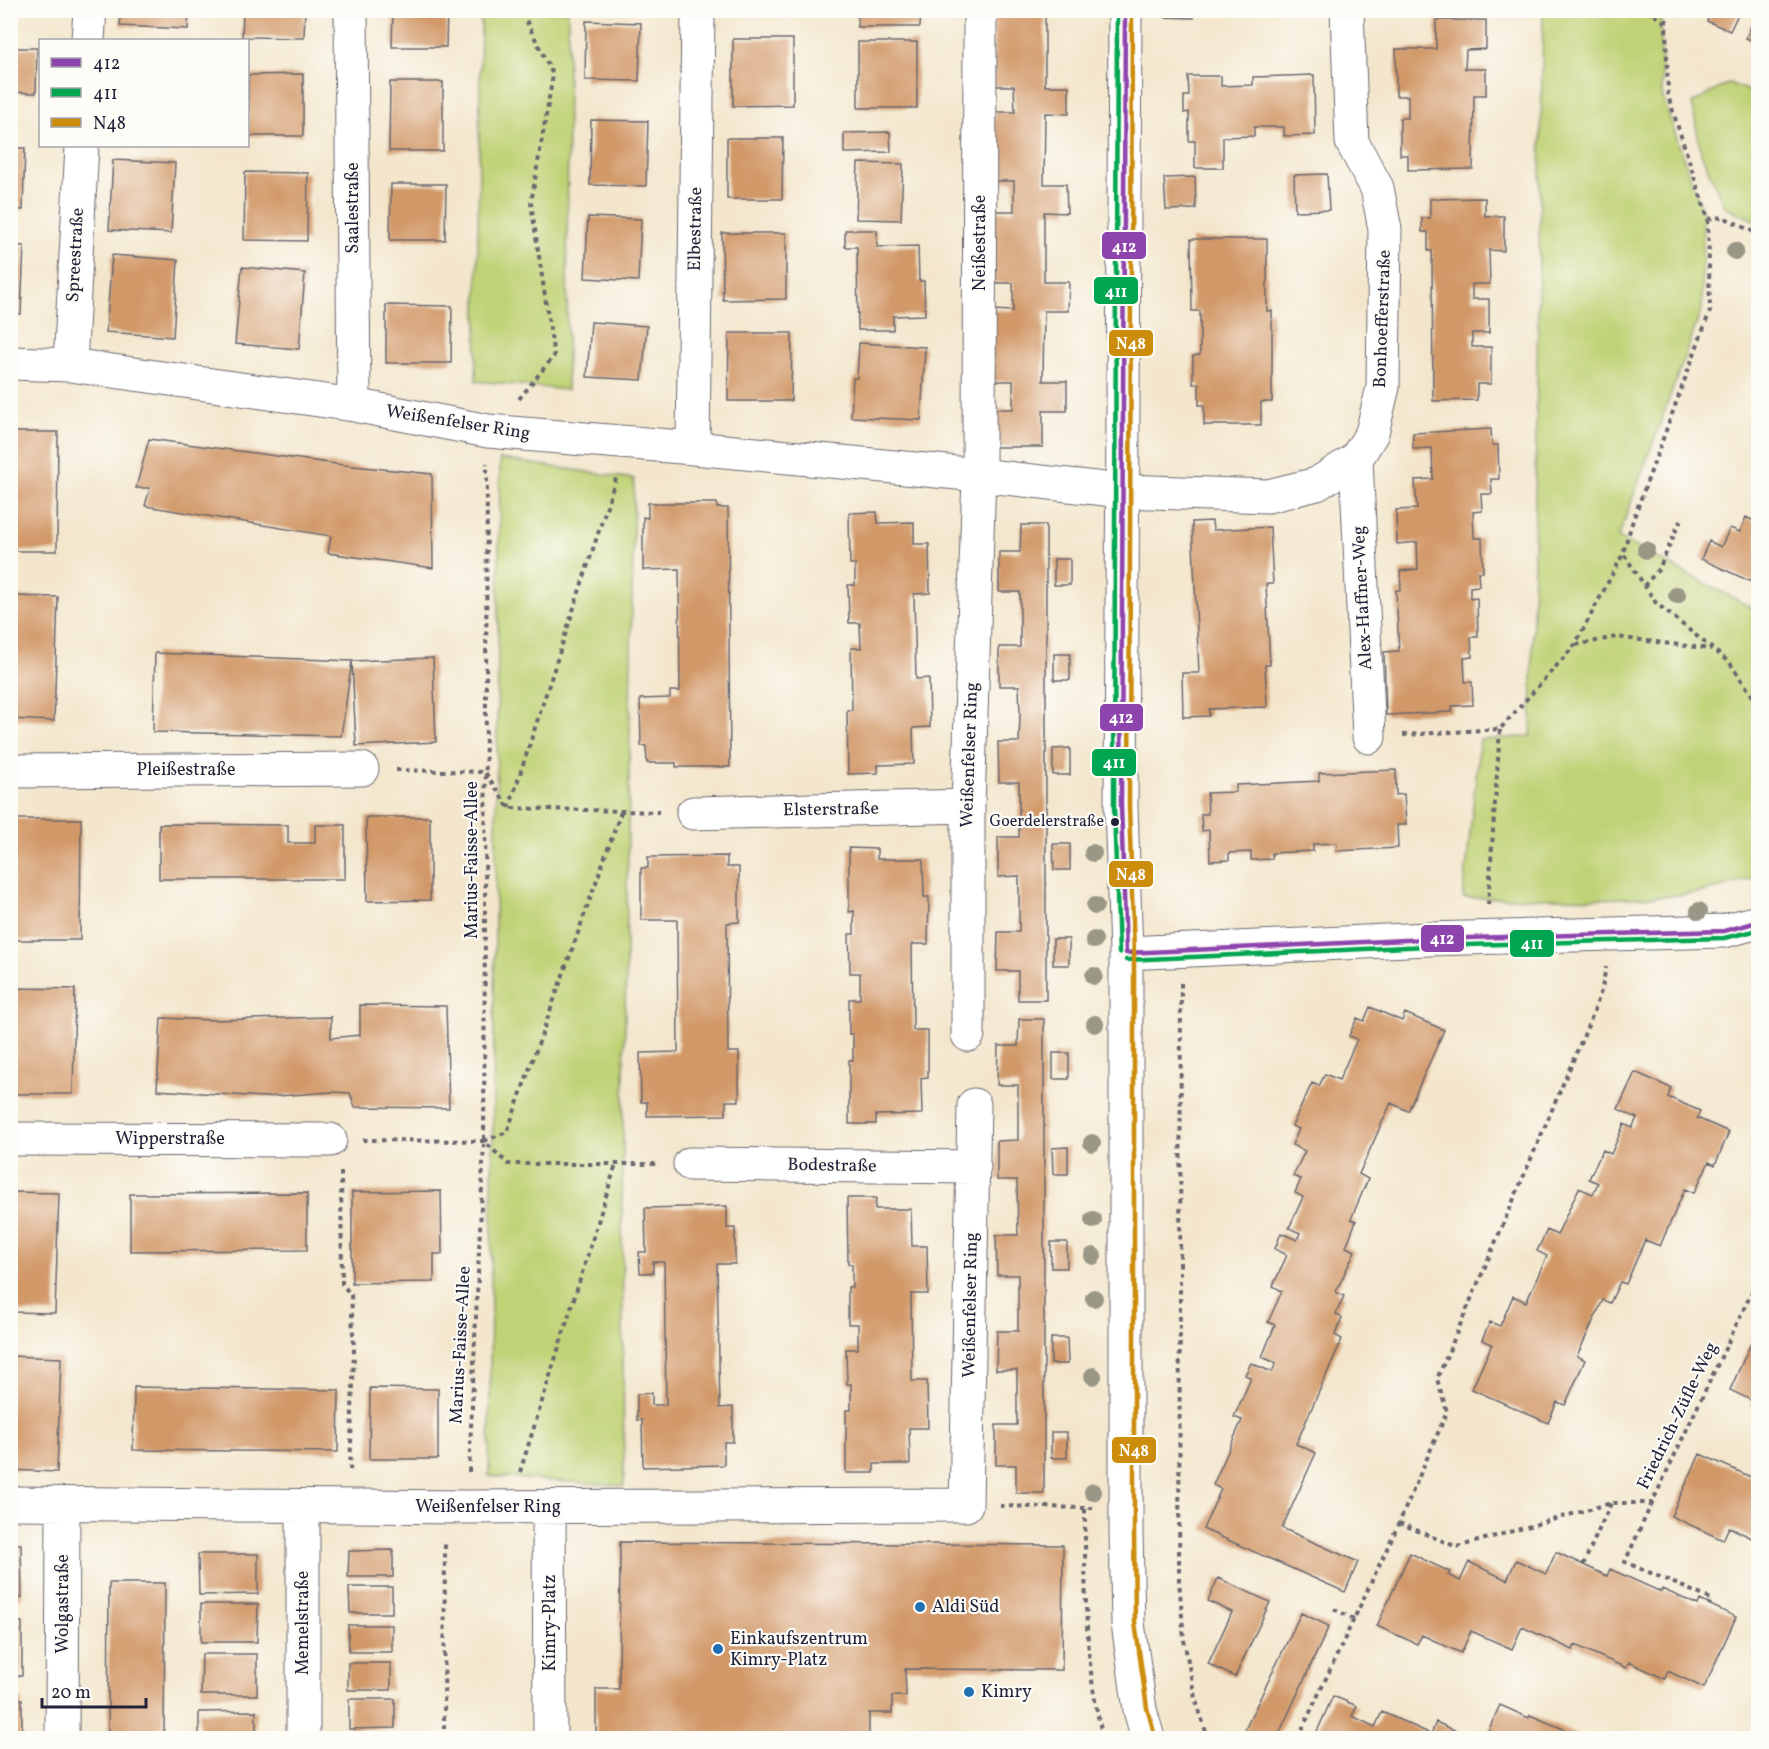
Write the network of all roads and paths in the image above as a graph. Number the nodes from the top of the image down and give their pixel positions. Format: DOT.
graph roads {
  1 [pos="90,10"];
  2 [pos="351,10"];
  3 [pos="521,10"];
  4 [pos="698,10"];
  5 [pos="980,10"];
  6 [pos="1125,10"];
  7 [pos="1347,10"];
  8 [pos="1647,10"];
  9 [pos="1668,10"];
  10 [pos="1666,22"];
  11 [pos="88,39"];
  12 [pos="82,147"];
  13 [pos="1708,219"];
  14 [pos="1758,234"];
  15 [pos="10,363"];
  16 [pos="70,365"];
  17 [pos="354,405"];
  18 [pos="488,431"];
  19 [pos="628,443"];
  20 [pos="693,448"];
  21 [pos="1356,459"];
  22 [pos="979,475"];
  23 [pos="1122,491"];
  24 [pos="1682,517"];
  25 [pos="1623,553"];
  26 [pos="1644,586"];
  27 [pos="1575,645"];
  28 [pos="1711,649"];
  29 [pos="1758,704"];
  30 [pos="1500,729"];
  31 [pos="1369,737"];
  32 [pos="362,769"];
  33 [pos="10,771"];
  34 [pos="486,772"];
  35 [pos="968,806"];
  36 [pos="509,808"];
  37 [pos="621,812"];
  38 [pos="693,813"];
  39 [pos="1758,922"];
  40 [pos="1611,934"];
  41 [pos="1485,938"];
  42 [pos="1181,951"];
  43 [pos="1126,953"];
  44 [pos="968,1035"];
  45 [pos="974,1105"];
  46 [pos="10,1138"];
  47 [pos="330,1140"];
  48 [pos="484,1141"];
  49 [pos="616,1164"];
  50 [pos="690,1164"];
  51 [pos="974,1167"];
  52 [pos="1758,1279"];
  53 [pos="10,1503"];
  54 [pos="1611,1503"];
  55 [pos="1652,1503"];
  56 [pos="63,1505"];
  57 [pos="966,1505"];
  58 [pos="303,1507"];
  59 [pos="350,1507"];
  60 [pos="512,1507"];
  61 [pos="549,1507"];
  62 [pos="467,1508"];
  63 [pos="1085,1508"];
  64 [pos="1398,1524"];
  65 [pos="1583,1565"];
  66 [pos="1709,1605"];
  67 [pos="1334,1609"];
  68 [pos="1354,1619"];
  69 [pos="62,1738"];
  70 [pos="303,1738"];
  71 [pos="444,1738"];
  72 [pos="550,1738"];
  73 [pos="1148,1738"];
  74 [pos="1208,1738"];
  75 [pos="1298,1738"];
  1 -- 11 [label="street"];
  2 -- 17 [label="street, Saalestraße"];
  3 -- 18 [label="path"];
  4 -- 20 [label="street, Elbestraße"];
  5 -- 22 [label="street, Neißestraße"];
  6 -- 23 [label="street"];
  7 -- 21 [label="street, Bonhoefferstraße"];
  8 -- 10 [label="path"];
  9 -- 10 [label="path"];
  10 -- 13 [label="path"];
  12 -- 16 [label="street, Spreestraße"];
  13 -- 14 [label="path"];
  13 -- 25 [label="path"];
  15 -- 16 [label="street, Weißenfelser Ring"];
  16 -- 17 [label="street, Weißenfelser Ring"];
  17 -- 18 [label="street, Weißenfelser Ring"];
  18 -- 19 [label="street, Weißenfelser Ring"];
  18 -- 34 [label="path, Marius-Faisse-Allee"];
  19 -- 20 [label="street, Weißenfelser Ring"];
  19 -- 36 [label="path"];
  20 -- 22 [label="street, Weißenfelser Ring"];
  21 -- 23 [label="street, Bonhoefferstraße"];
  21 -- 31 [label="street, Alex-Haffner-Weg"];
  22 -- 23 [label="street, Weißenfelser Ring"];
  22 -- 35 [label="street, Weißenfelser Ring"];
  23 -- 43 [label="street"];
  24 -- 26 [label="path"];
  25 -- 26 [label="path"];
  25 -- 27 [label="path"];
  26 -- 28 [label="path"];
  27 -- 28 [label="path"];
  27 -- 30 [label="path"];
  28 -- 29 [label="path"];
  30 -- 31 [label="path"];
  30 -- 41 [label="path"];
  32 -- 33 [label="street, Pleißestraße"];
  32 -- 34 [label="path"];
  34 -- 36 [label="path"];
  34 -- 48 [label="path, Marius-Faisse-Allee"];
  35 -- 38 [label="street, Elsterstraße"];
  35 -- 44 [label="street, Weißenfelser Ring"];
  36 -- 37 [label="path"];
  37 -- 38 [label="path"];
  37 -- 48 [label="path"];
  39 -- 40 [label="street"];
  40 -- 41 [label="street"];
  40 -- 64 [label="path"];
  41 -- 42 [label="street"];
  42 -- 43 [label="street"];
  42 -- 74 [label="path"];
  43 -- 73 [label="street"];
  45 -- 51 [label="street, Weißenfelser Ring"];
  46 -- 47 [label="street, Wipperstraße"];
  47 -- 48 [label="path"];
  47 -- 59 [label="path"];
  48 -- 49 [label="path"];
  48 -- 62 [label="path, Marius-Faisse-Allee"];
  49 -- 50 [label="path"];
  49 -- 60 [label="path"];
  50 -- 51 [label="street, Bodestraße"];
  51 -- 57 [label="street, Weißenfelser Ring"];
  52 -- 55 [label="path, Friedrich-Züfle-Weg"];
  53 -- 56 [label="street, Weißenfelser Ring"];
  54 -- 55 [label="path, Friedrich-Züfle-Weg"];
  54 -- 64 [label="path, Friedrich-Züfle-Weg"];
  54 -- 65 [label="path"];
  55 -- 66 [label="path"];
  56 -- 58 [label="street, Weißenfelser Ring"];
  56 -- 69 [label="street, Wolgastraße"];
  57 -- 61 [label="street, Weißenfelser Ring"];
  57 -- 63 [label="path"];
  58 -- 59 [label="street, Weißenfelser Ring"];
  58 -- 70 [label="street, Memelstraße"];
  59 -- 62 [label="street, Weißenfelser Ring"];
  60 -- 61 [label="street, Weißenfelser Ring"];
  60 -- 62 [label="street, Weißenfelser Ring"];
  61 -- 72 [label="street, Kimry-Platz"];
  62 -- 71 [label="path"];
  64 -- 68 [label="path"];
  67 -- 68 [label="path"];
  68 -- 75 [label="path"];
}
